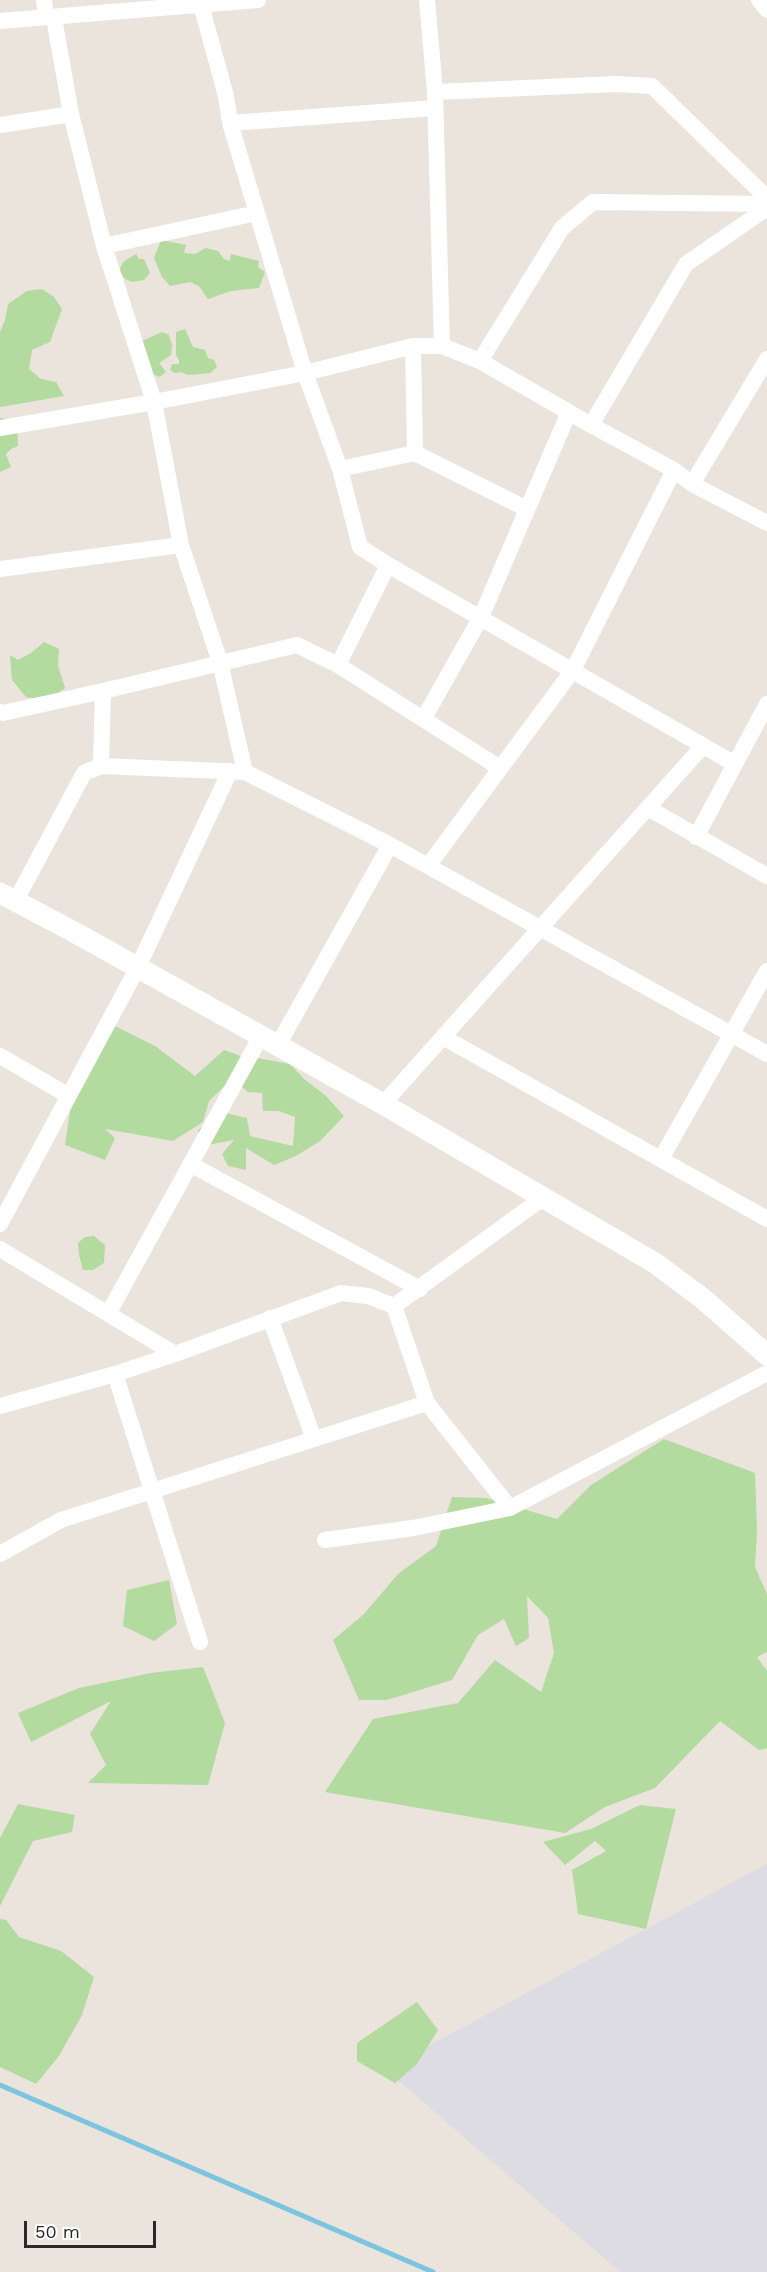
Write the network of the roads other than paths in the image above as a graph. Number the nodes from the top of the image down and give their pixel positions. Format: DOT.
graph roads {
  1 [pos="258,0"];
  2 [pos="427,0"];
  3 [pos="759,0"];
  4 [pos="201,5"];
  5 [pos="767,10"];
  6 [pos="48,11"];
  7 [pos="0,21"];
  8 [pos="435,100"];
  9 [pos="71,114"];
  10 [pos="230,123"];
  11 [pos="0,125"];
  12 [pos="767,198"];
  13 [pos="767,206"];
  14 [pos="257,213"];
  15 [pos="104,246"];
  16 [pos="413,346"];
  17 [pos="442,346"];
  18 [pos="767,359"];
  19 [pos="480,361"];
  20 [pos="305,373"];
  21 [pos="154,402"];
  22 [pos="569,412"];
  23 [pos="591,425"];
  24 [pos="0,428"];
  25 [pos="415,453"];
  26 [pos="340,469"];
  27 [pos="674,470"];
  28 [pos="692,484"];
  29 [pos="527,509"];
  30 [pos="767,523"];
  31 [pos="182,545"];
  32 [pos="388,565"];
  33 [pos="0,569"];
  34 [pos="481,617"];
  35 [pos="220,662"];
  36 [pos="338,665"];
  37 [pos="573,670"];
  38 [pos="103,691"];
  39 [pos="767,704"];
  40 [pos="0,712"];
  41 [pos="424,718"];
  42 [pos="703,746"];
  43 [pos="735,764"];
  44 [pos="101,766"];
  45 [pos="500,768"];
  46 [pos="238,772"];
  47 [pos="648,808"];
  48 [pos="696,837"];
  49 [pos="390,845"];
  50 [pos="429,866"];
  51 [pos="767,876"];
  52 [pos="7,897"];
  53 [pos="540,928"];
  54 [pos="138,967"];
  55 [pos="767,971"];
  56 [pos="731,1034"];
  57 [pos="443,1037"];
  58 [pos="270,1041"];
  59 [pos="767,1054"];
  60 [pos="0,1056"];
  61 [pos="69,1096"];
  62 [pos="383,1104"];
  63 [pos="661,1160"];
  64 [pos="190,1164"];
  65 [pos="544,1197"];
  66 [pos="767,1219"];
  67 [pos="0,1224"];
  68 [pos="0,1249"];
  69 [pos="420,1289"];
  70 [pos="394,1306"];
  71 [pos="108,1314"];
  72 [pos="270,1318"];
  73 [pos="175,1354"];
  74 [pos="767,1355"];
  75 [pos="767,1373"];
  76 [pos="115,1374"];
  77 [pos="427,1403"];
  78 [pos="0,1406"];
  79 [pos="315,1439"];
  80 [pos="152,1491"];
  81 [pos="510,1508"];
  82 [pos="325,1540"];
  83 [pos="0,1554"];
  84 [pos="200,1642"];
  1 -- 4 [label="street"];
  2 -- 8 [label="street"];
  3 -- 5 [label="street"];
  4 -- 6 [label="street"];
  4 -- 10 [label="street"];
  6 -- 7 [label="street"];
  6 -- 9 [label="street"];
  8 -- 10 [label="street"];
  8 -- 12 [label="street"];
  8 -- 17 [label="street"];
  9 -- 11 [label="street"];
  9 -- 15 [label="street"];
  10 -- 14 [label="street"];
  13 -- 19 [label="street"];
  13 -- 23 [label="street"];
  14 -- 15 [label="street"];
  14 -- 20 [label="street"];
  15 -- 21 [label="street"];
  16 -- 17 [label="street"];
  16 -- 20 [label="street"];
  16 -- 25 [label="street"];
  17 -- 19 [label="street"];
  18 -- 28 [label="street"];
  19 -- 22 [label="street"];
  20 -- 21 [label="street"];
  20 -- 26 [label="street"];
  21 -- 24 [label="street"];
  21 -- 31 [label="street"];
  22 -- 23 [label="street"];
  22 -- 29 [label="street"];
  23 -- 27 [label="street"];
  25 -- 26 [label="street"];
  25 -- 29 [label="street"];
  26 -- 32 [label="street"];
  27 -- 28 [label="street"];
  27 -- 37 [label="street"];
  28 -- 30 [label="street"];
  29 -- 34 [label="street"];
  31 -- 33 [label="street"];
  31 -- 35 [label="street"];
  32 -- 34 [label="street"];
  32 -- 36 [label="street"];
  34 -- 37 [label="street"];
  34 -- 41 [label="street"];
  35 -- 36 [label="street"];
  35 -- 38 [label="street"];
  35 -- 46 [label="street"];
  36 -- 41 [label="street"];
  37 -- 42 [label="street"];
  37 -- 45 [label="street"];
  38 -- 40 [label="street"];
  38 -- 44 [label="street"];
  39 -- 43 [label="street"];
  41 -- 45 [label="street"];
  42 -- 43 [label="street"];
  42 -- 47 [label="street"];
  43 -- 48 [label="street"];
  44 -- 46 [label="street"];
  44 -- 52 [label="street"];
  45 -- 50 [label="street"];
  46 -- 49 [label="street"];
  46 -- 54 [label="street"];
  47 -- 48 [label="street"];
  47 -- 53 [label="street"];
  48 -- 51 [label="street"];
  49 -- 50 [label="street"];
  49 -- 58 [label="street"];
  50 -- 53 [label="street"];
  52 -- 54 [label="street"];
  53 -- 56 [label="street"];
  53 -- 57 [label="street"];
  54 -- 58 [label="street"];
  54 -- 61 [label="street"];
  55 -- 56 [label="street"];
  56 -- 59 [label="street"];
  56 -- 63 [label="street"];
  57 -- 62 [label="street"];
  57 -- 63 [label="street"];
  58 -- 62 [label="street"];
  58 -- 64 [label="street"];
  60 -- 61 [label="street"];
  61 -- 67 [label="street"];
  62 -- 65 [label="street"];
  63 -- 66 [label="street"];
  64 -- 69 [label="street"];
  64 -- 71 [label="street"];
  65 -- 69 [label="street"];
  65 -- 74 [label="street"];
  68 -- 71 [label="street"];
  69 -- 70 [label="street"];
  70 -- 72 [label="street"];
  70 -- 77 [label="street"];
  71 -- 73 [label="street"];
  72 -- 73 [label="street"];
  72 -- 79 [label="street"];
  73 -- 76 [label="street"];
  75 -- 81 [label="street"];
  76 -- 78 [label="street"];
  76 -- 80 [label="street"];
  77 -- 79 [label="street"];
  77 -- 81 [label="street"];
  79 -- 80 [label="street"];
  80 -- 83 [label="street"];
  80 -- 84 [label="street"];
  81 -- 82 [label="street"];
}
